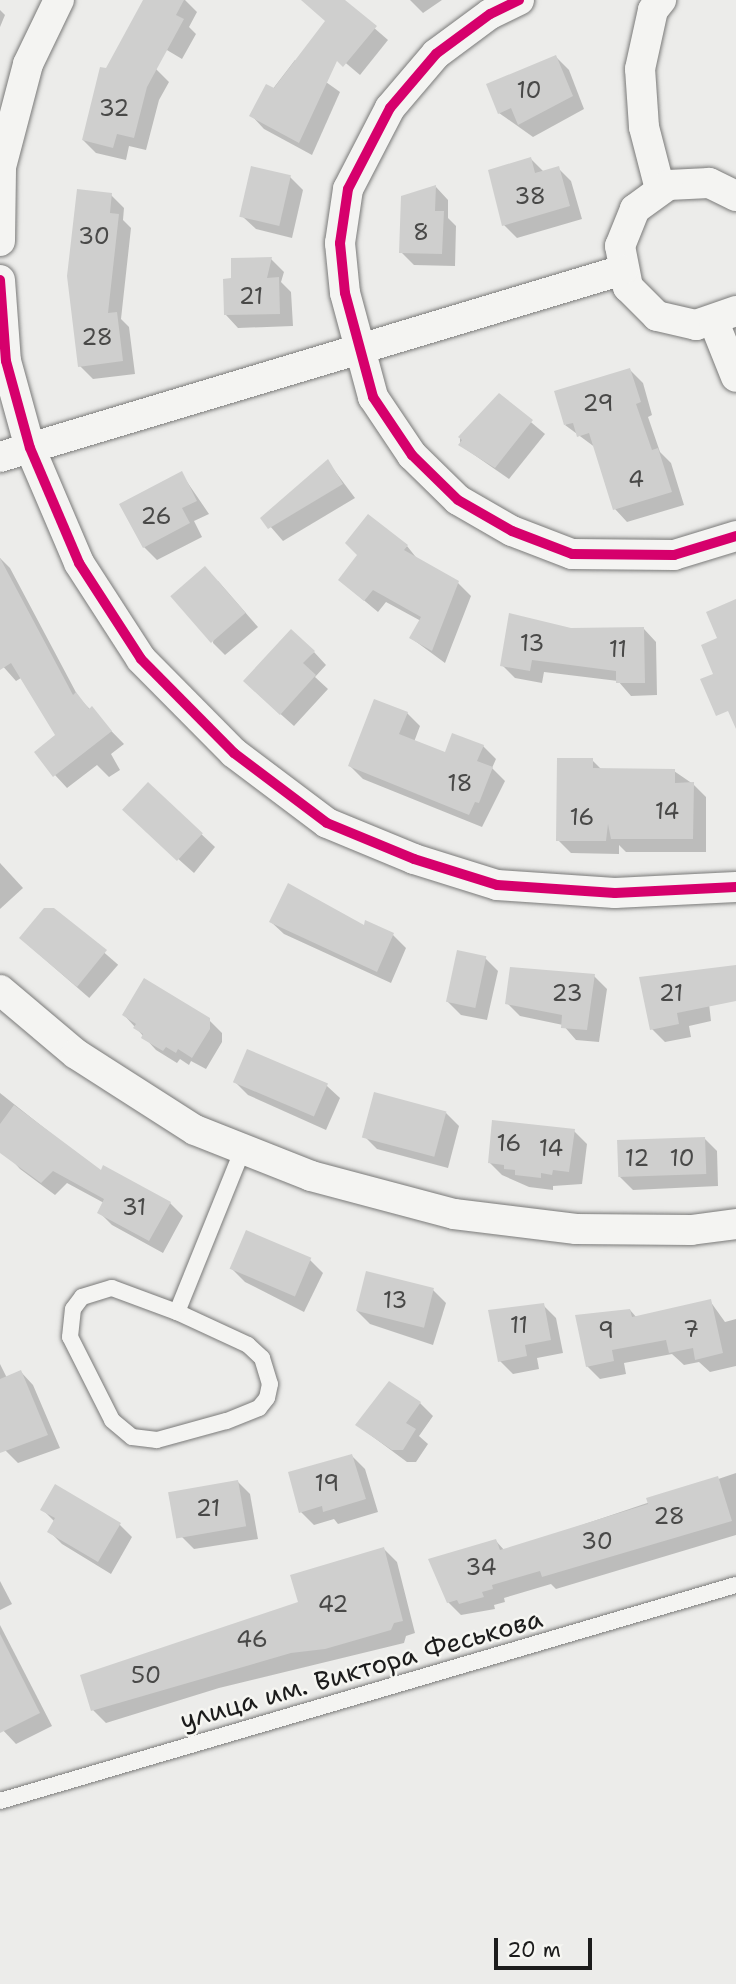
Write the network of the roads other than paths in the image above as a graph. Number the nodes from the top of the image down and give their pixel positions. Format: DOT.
graph roads {
  1 [pos="59,0"];
  2 [pos="519,0"];
  3 [pos="661,0"];
  4 [pos="660,189"];
  5 [pos="736,196"];
  6 [pos="0,241"];
  7 [pos="623,270"];
  8 [pos="0,280"];
  9 [pos="725,316"];
  10 [pos="357,346"];
  11 [pos="736,377"];
  12 [pos="30,448"];
  13 [pos="0,457"];
  14 [pos="736,536"];
  15 [pos="736,887"];
  16 [pos="0,990"];
  17 [pos="243,1149"];
  18 [pos="736,1224"];
  19 [pos="177,1312"];
  20 [pos="736,1585"];
  21 [pos="0,1801"];
  1 -- 6 [label="street"];
  2 -- 10 [label="street"];
  3 -- 4 [label="street"];
  4 -- 5 [label="street"];
  4 -- 7 [label="street"];
  7 -- 9 [label="street"];
  7 -- 10 [label="street"];
  8 -- 12 [label="street"];
  9 -- 11 [label="street"];
  10 -- 12 [label="street"];
  10 -- 14 [label="street"];
  12 -- 13 [label="street"];
  12 -- 15 [label="street"];
  16 -- 17 [label="street"];
  17 -- 18 [label="street"];
  17 -- 19 [label="lane"];
  19 -- 19 [label="lane"];
  20 -- 21 [label="lane, улица им. Виктора Феськова"];
}
